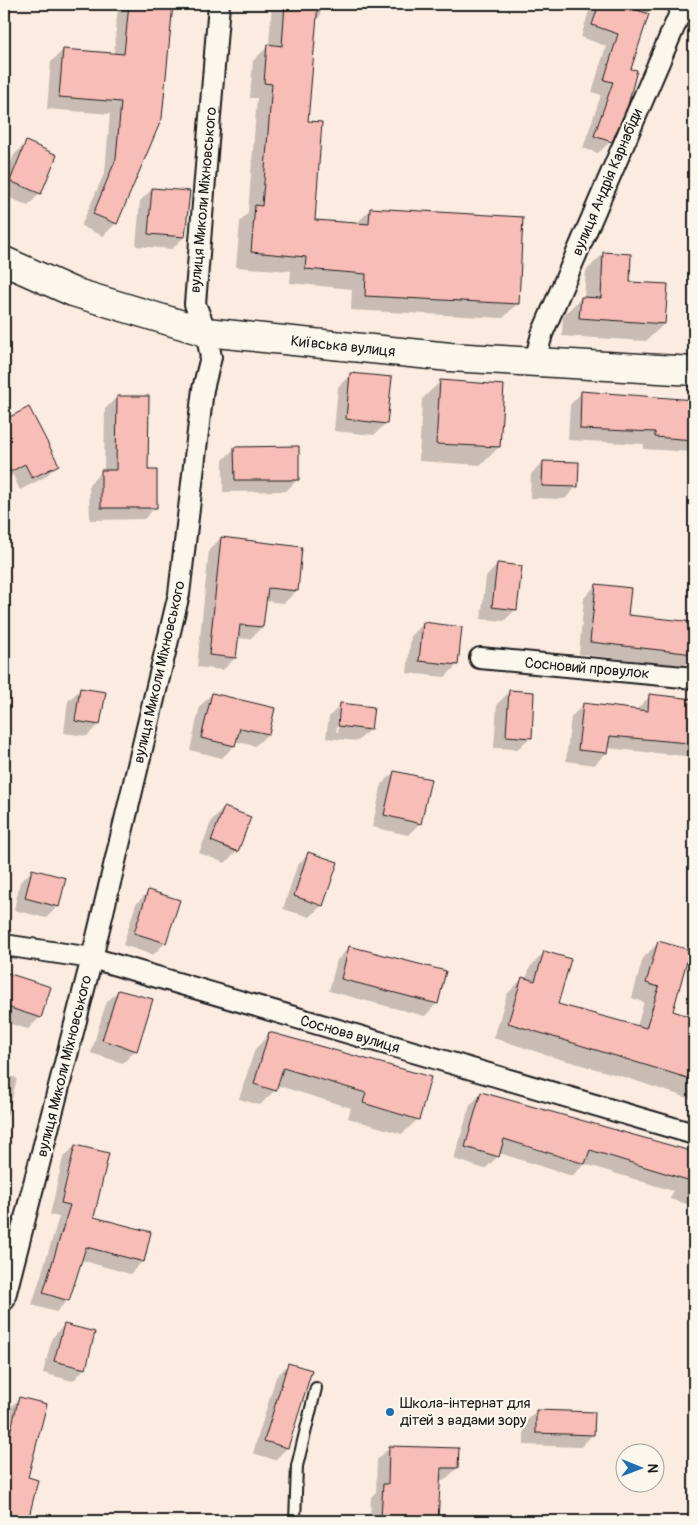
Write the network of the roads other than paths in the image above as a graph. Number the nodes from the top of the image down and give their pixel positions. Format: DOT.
graph roads {
  1 [pos="219,4"];
  2 [pos="684,4"];
  3 [pos="4,261"];
  4 [pos="206,332"];
  5 [pos="535,361"];
  6 [pos="694,371"];
  7 [pos="480,658"];
  8 [pos="694,678"];
  9 [pos="4,945"];
  10 [pos="92,958"];
  11 [pos="694,1134"];
  12 [pos="4,1300"];
  13 [pos="316,1388"];
  14 [pos="294,1521"];
  1 -- 4 [label="street, вулиця Миколи Міхновського"];
  2 -- 5 [label="street, вулиця Андрія Карнабіди"];
  3 -- 4 [label="main road, Київська вулиця"];
  4 -- 5 [label="main road, Київська вулиця"];
  4 -- 10 [label="street, вулиця Миколи Міхновського"];
  5 -- 6 [label="main road, Київська вулиця"];
  7 -- 8 [label="street, Сосновий провулок"];
  9 -- 10 [label="street, Соснова вулиця"];
  10 -- 11 [label="street, Соснова вулиця"];
  10 -- 12 [label="street, вулиця Миколи Міхновського"];
  13 -- 14 [label="lane"];
}
